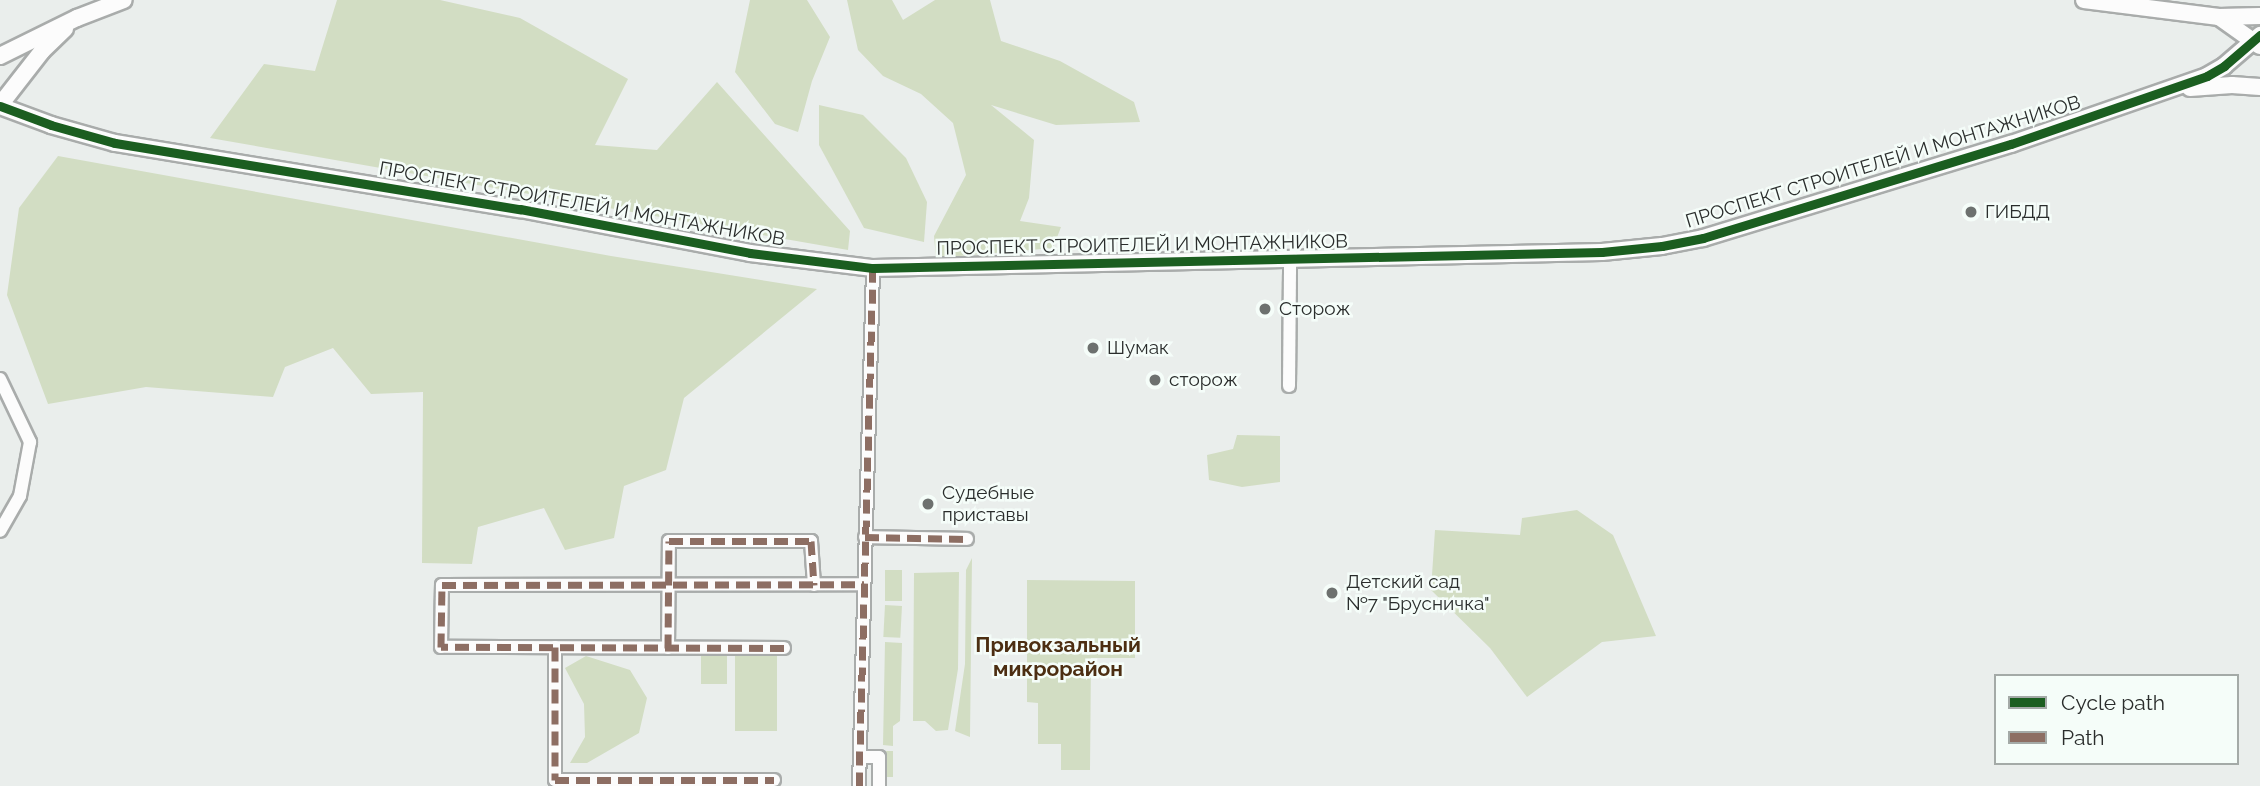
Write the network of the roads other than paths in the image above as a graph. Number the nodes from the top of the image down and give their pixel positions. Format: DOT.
graph roads {
  1 [pos="124,0"];
  2 [pos="2084,0"];
  3 [pos="2260,16"];
  4 [pos="2219,17"];
  5 [pos="77,18"];
  6 [pos="2258,41"];
  7 [pos="0,57"];
  8 [pos="2260,87"];
  9 [pos="2163,92"];
  10 [pos="0,105"];
  11 [pos="1290,259"];
  12 [pos="873,268"];
  13 [pos="0,379"];
  14 [pos="1289,386"];
  15 [pos="0,531"];
  16 [pos="865,537"];
  17 [pos="967,538"];
  18 [pos="864,584"];
  19 [pos="814,585"];
  20 [pos="668,586"];
  21 [pos="555,648"];
  22 [pos="668,648"];
  23 [pos="784,648"];
  24 [pos="860,757"];
  25 [pos="774,780"];
  26 [pos="859,786"];
  27 [pos="879,786"];
  1 -- 5 [label="street"];
  2 -- 4 [label="street"];
  3 -- 4 [label="street"];
  4 -- 6 [label="street"];
  5 -- 7 [label="street"];
  5 -- 10 [label="street"];
  6 -- 9 [label="street, ПРОСПЕКТ СТРОИТЕЛЕЙ И МОНТАЖНИКОВ"];
  8 -- 9 [label="street, ПРОСПЕКТ СТРОИТЕЛЕЙ И МОНТАЖНИКОВ"];
  9 -- 11 [label="street, ПРОСПЕКТ СТРОИТЕЛЕЙ И МОНТАЖНИКОВ"];
  10 -- 12 [label="street, ПРОСПЕКТ СТРОИТЕЛЕЙ И МОНТАЖНИКОВ"];
  11 -- 12 [label="street, ПРОСПЕКТ СТРОИТЕЛЕЙ И МОНТАЖНИКОВ"];
  11 -- 14 [label="street"];
  12 -- 16 [label="street"];
  13 -- 15 [label="street"];
  16 -- 17 [label="street"];
  16 -- 18 [label="street"];
  18 -- 19 [label="street"];
  18 -- 24 [label="street"];
  19 -- 20 [label="street"];
  19 -- 20 [label="street"];
  20 -- 21 [label="street"];
  20 -- 22 [label="street"];
  21 -- 22 [label="street"];
  21 -- 25 [label="street"];
  22 -- 23 [label="street"];
  24 -- 26 [label="street"];
  24 -- 27 [label="street"];
}
